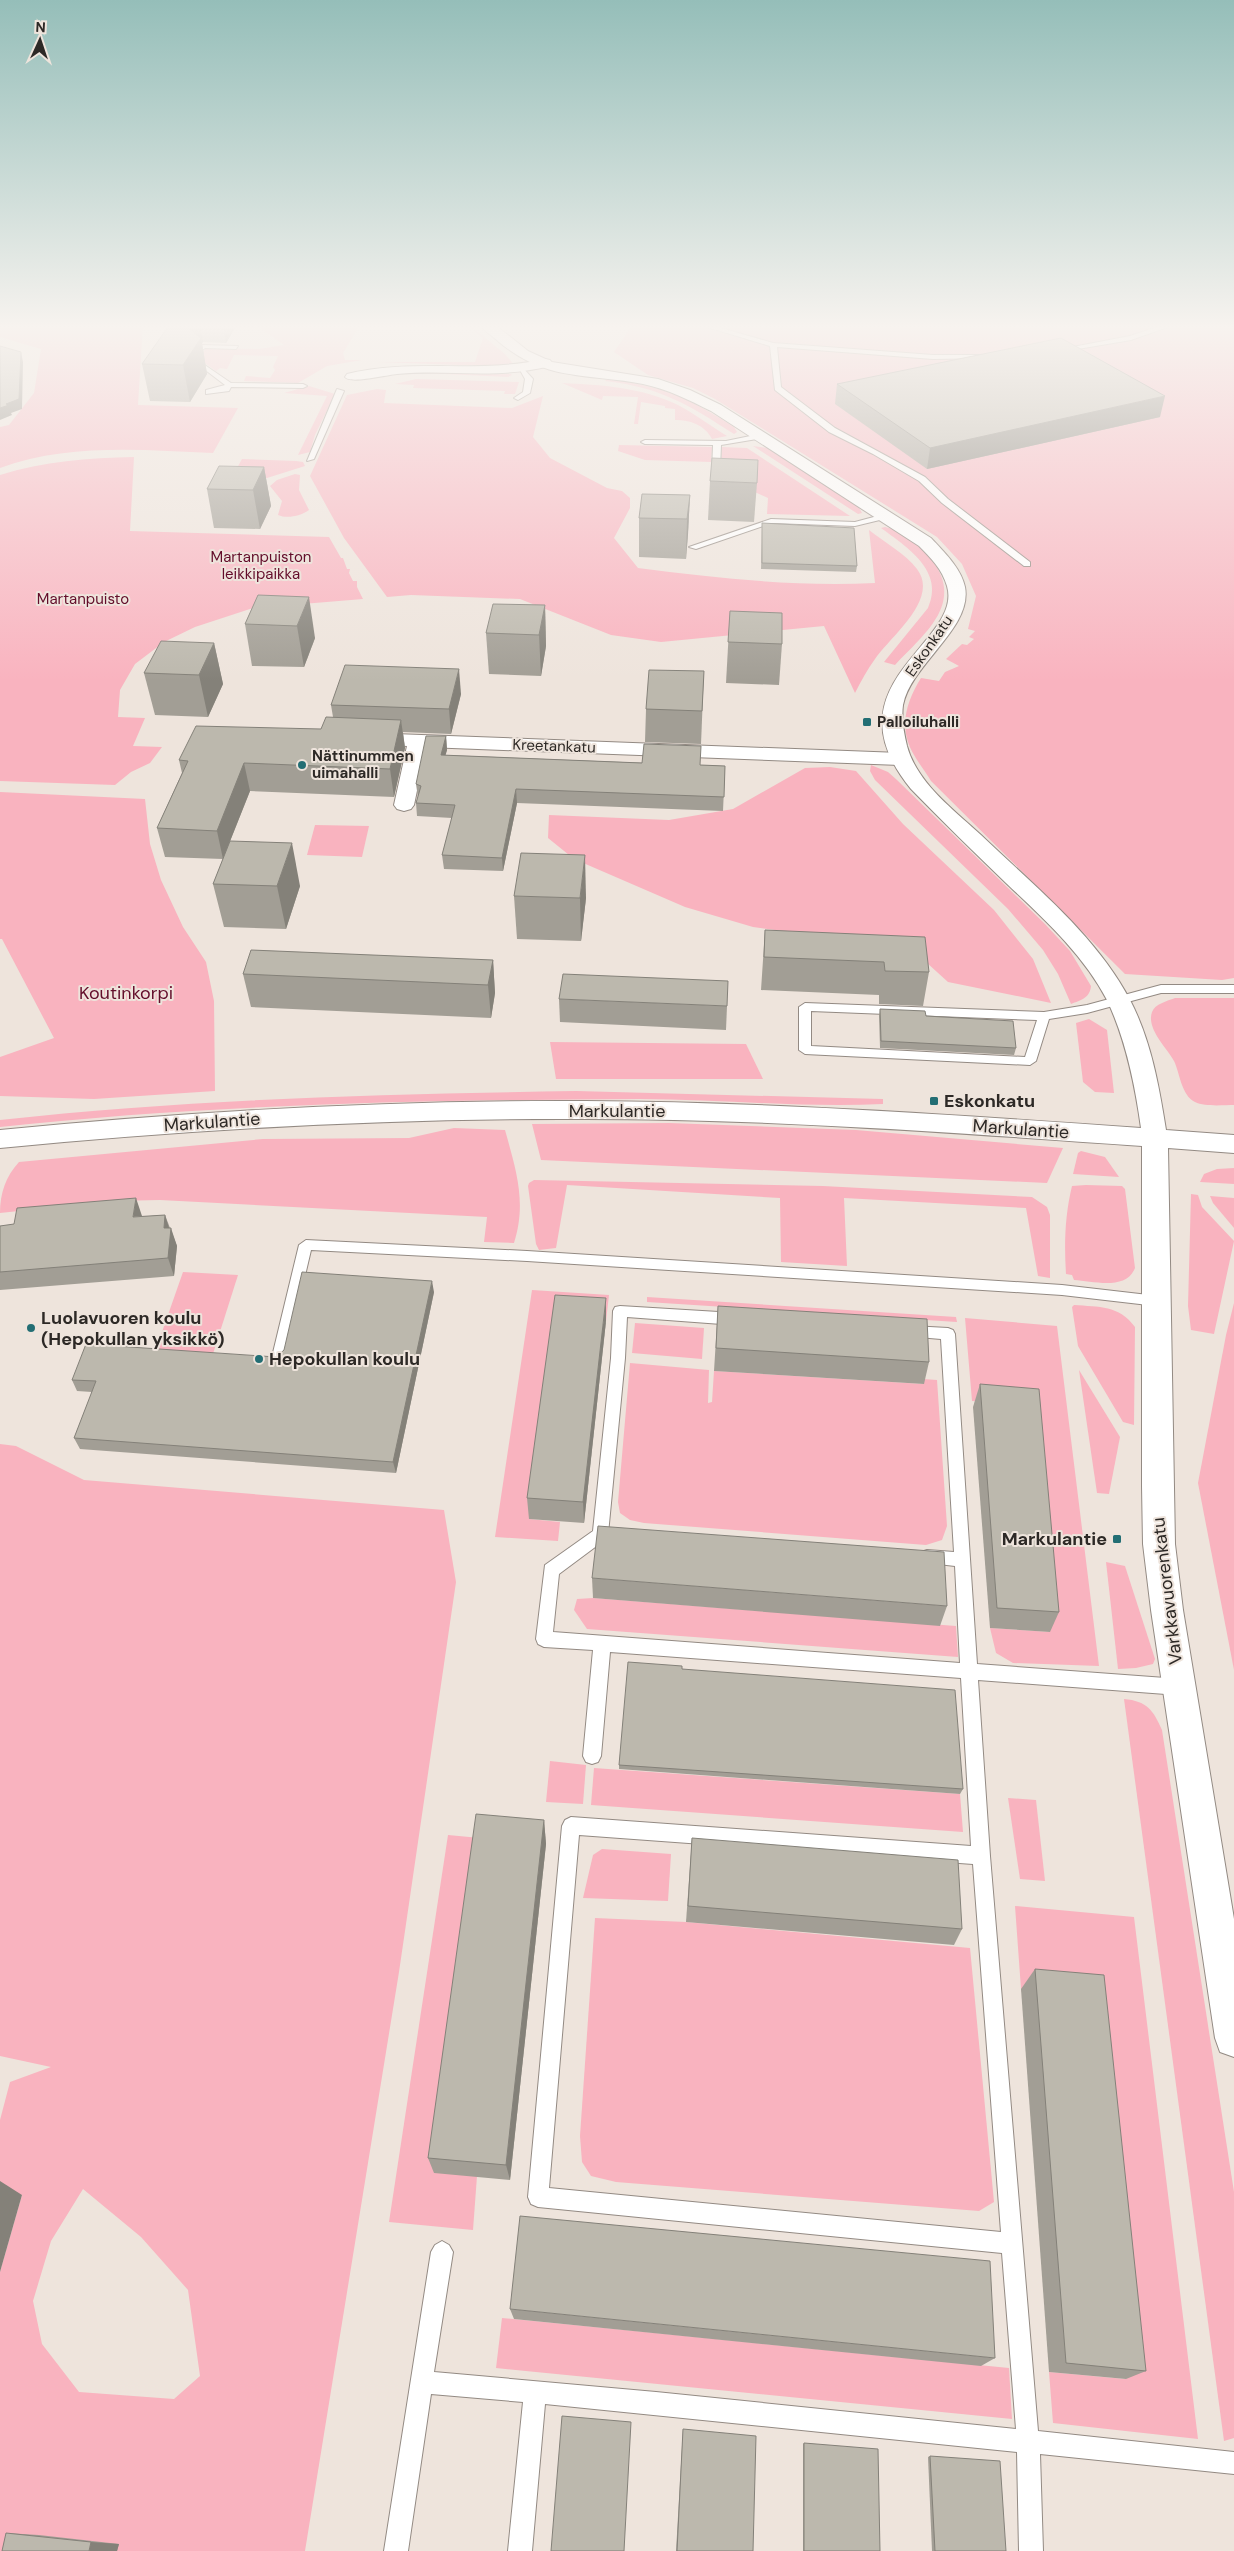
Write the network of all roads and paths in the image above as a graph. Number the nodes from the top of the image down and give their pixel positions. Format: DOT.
graph roads {
  1 [pos="317,443"];
  2 [pos="717,443"];
  3 [pos="771,443"];
  4 [pos="858,443"];
  5 [pos="310,459"];
  6 [pos="716,470"];
  7 [pos="885,516"];
  8 [pos="693,547"];
  9 [pos="1027,564"];
  10 [pos="347,738"];
  11 [pos="418,741"];
  12 [pos="900,759"];
  13 [pos="404,805"];
  14 [pos="1234,989"];
  15 [pos="1118,999"];
  16 [pos="1044,1016"];
  17 [pos="1156,1138"];
  18 [pos="0,1139"];
  19 [pos="1234,1144"];
  20 [pos="1156,1301"];
  21 [pos="754,1321"];
  22 [pos="900,1331"];
  23 [pos="278,1361"];
  24 [pos="600,1534"];
  25 [pos="620,1535"];
  26 [pos="913,1556"];
  27 [pos="962,1559"];
  28 [pos="602,1644"];
  29 [pos="970,1672"];
  30 [pos="1179,1687"];
  31 [pos="592,1756"];
  32 [pos="980,1856"];
  33 [pos="1234,2038"];
  34 [pos="1011,2243"];
  35 [pos="442,2252"];
  36 [pos="422,2382"];
  37 [pos="535,2392"];
  38 [pos="1028,2442"];
  39 [pos="1234,2463"];
  40 [pos="396,2551"];
  41 [pos="520,2551"];
  42 [pos="1032,2551"];
  1 -- 5 [label="lane"];
  2 -- 6 [label="lane"];
  3 -- 7 [label="street, Eskonkatu"];
  4 -- 9 [label="lane"];
  7 -- 8 [label="lane"];
  7 -- 12 [label="street, Eskonkatu"];
  10 -- 11 [label="street, Kreetankatu"];
  11 -- 12 [label="street, Kreetankatu"];
  11 -- 13 [label="street"];
  12 -- 15 [label="street, Eskonkatu"];
  14 -- 15 [label="lane"];
  15 -- 16 [label="lane"];
  15 -- 17 [label="street, Eskonkatu"];
  16 -- 16 [label="lane"];
  17 -- 18 [label="street, Markulantie"];
  17 -- 19 [label="street, Markulantie"];
  17 -- 20 [label="street, Varkkavuorenkatu"];
  20 -- 23 [label="lane"];
  20 -- 30 [label="street, Varkkavuorenkatu"];
  21 -- 24 [label="lane"];
  22 -- 27 [label="lane"];
  24 -- 25 [label="lane"];
  24 -- 28 [label="lane"];
  26 -- 27 [label="lane"];
  27 -- 29 [label="lane"];
  28 -- 29 [label="lane"];
  28 -- 31 [label="lane"];
  29 -- 30 [label="lane"];
  29 -- 32 [label="lane"];
  30 -- 33 [label="street, Varkkavuorenkatu"];
  32 -- 34 [label="lane"];
  32 -- 34 [label="lane"];
  34 -- 38 [label="lane"];
  35 -- 36 [label="lane"];
  36 -- 37 [label="lane"];
  36 -- 40 [label="lane"];
  37 -- 38 [label="lane"];
  37 -- 41 [label="lane"];
  38 -- 39 [label="lane"];
  38 -- 42 [label="lane"];
}
